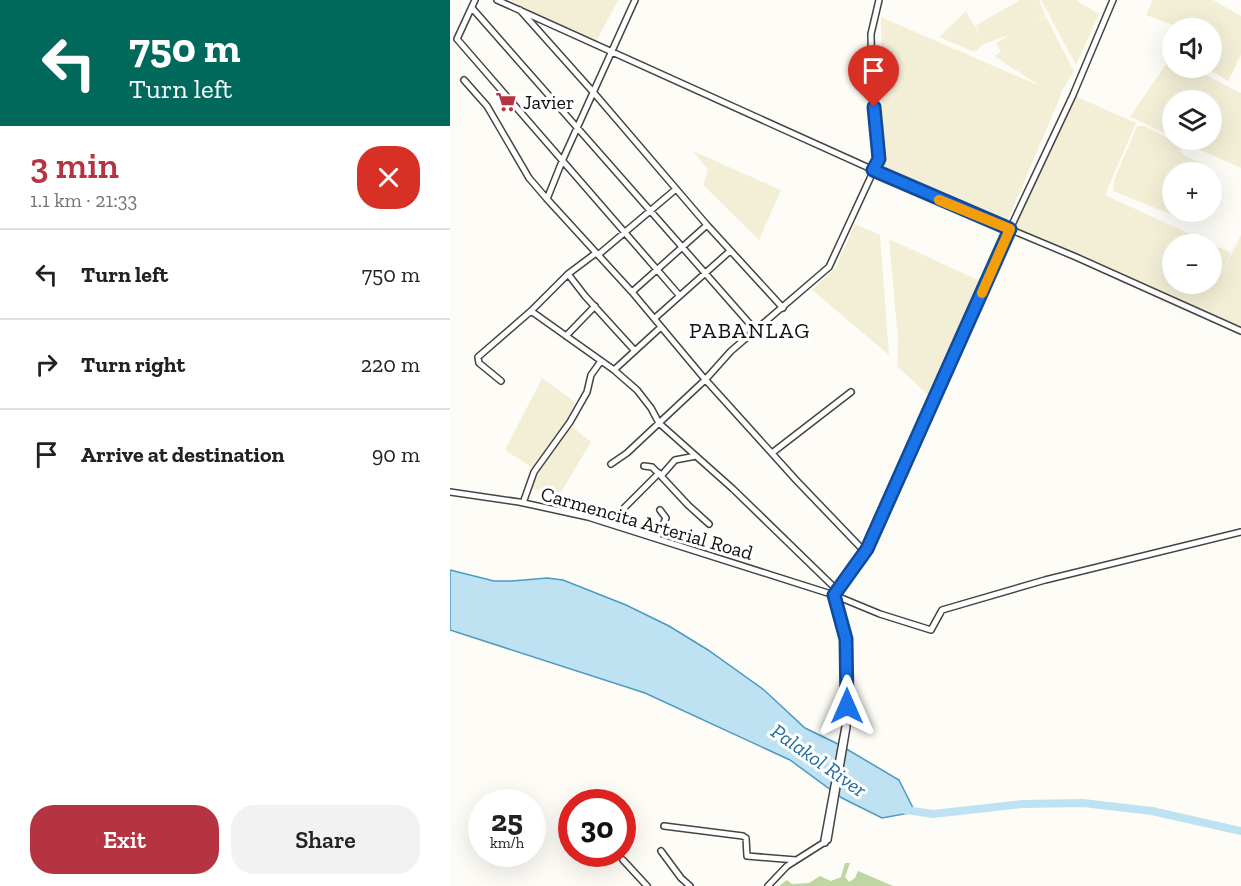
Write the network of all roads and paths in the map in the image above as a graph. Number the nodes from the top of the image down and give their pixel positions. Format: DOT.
graph roads {
  1 [pos="475,0"];
  2 [pos="497,0"];
  3 [pos="635,0"];
  4 [pos="879,0"];
  5 [pos="1113,0"];
  6 [pos="472,8"];
  7 [pos="519,10"];
  8 [pos="612,52"];
  9 [pos="464,80"];
  10 [pos="594,93"];
  11 [pos="578,127"];
  12 [pos="563,159"];
  13 [pos="873,170"];
  14 [pos="676,189"];
  15 [pos="547,199"];
  16 [pos="651,211"];
  17 [pos="707,225"];
  18 [pos="1010,229"];
  19 [pos="625,232"];
  20 [pos="683,247"];
  21 [pos="730,251"];
  22 [pos="597,254"];
  23 [pos="657,270"];
  24 [pos="705,273"];
  25 [pos="568,274"];
  26 [pos="632,292"];
  27 [pos="679,296"];
  28 [pos="595,306"];
  29 [pos="783,308"];
  30 [pos="531,311"];
  31 [pos="655,318"];
  32 [pos="661,327"];
  33 [pos="756,331"];
  34 [pos="1241,331"];
  35 [pos="566,336"];
  36 [pos="635,351"];
  37 [pos="601,361"];
  38 [pos="614,370"];
  39 [pos="705,380"];
  40 [pos="501,381"];
  41 [pos="851,392"];
  42 [pos="659,423"];
  43 [pos="772,453"];
  44 [pos="696,456"];
  45 [pos="611,464"];
  46 [pos="644,466"];
  47 [pos="660,475"];
  48 [pos="450,492"];
  49 [pos="523,502"];
  50 [pos="660,510"];
  51 [pos="709,524"];
  52 [pos="615,525"];
  53 [pos="1241,532"];
  54 [pos="657,538"];
  55 [pos="865,552"];
  56 [pos="835,592"];
  57 [pos="664,826"];
  58 [pos="661,851"];
  59 [pos="796,860"];
  60 [pos="629,867"];
  61 [pos="647,886"];
  62 [pos="690,886"];
  63 [pos="768,886"];
  1 -- 6 [label="street"];
  2 -- 7 [label="street"];
  3 -- 8 [label="street"];
  4 -- 13 [label="street"];
  5 -- 18 [label="street"];
  6 -- 11 [label="street"];
  6 -- 12 [label="street"];
  7 -- 8 [label="street"];
  7 -- 10 [label="street"];
  8 -- 10 [label="street"];
  8 -- 13 [label="street"];
  9 -- 15 [label="street"];
  10 -- 11 [label="street"];
  10 -- 14 [label="street"];
  11 -- 12 [label="street"];
  11 -- 16 [label="street"];
  12 -- 15 [label="street"];
  12 -- 19 [label="street"];
  13 -- 18 [label="street"];
  13 -- 29 [label="street"];
  14 -- 16 [label="street"];
  14 -- 17 [label="street"];
  15 -- 22 [label="street"];
  16 -- 19 [label="street"];
  16 -- 20 [label="street"];
  17 -- 20 [label="street"];
  17 -- 21 [label="street"];
  18 -- 34 [label="street"];
  18 -- 55 [label="street"];
  19 -- 22 [label="street"];
  19 -- 23 [label="street"];
  20 -- 23 [label="street"];
  20 -- 24 [label="street"];
  21 -- 24 [label="street"];
  21 -- 29 [label="street"];
  22 -- 25 [label="street"];
  22 -- 26 [label="street"];
  23 -- 26 [label="street"];
  23 -- 27 [label="street"];
  24 -- 27 [label="street"];
  24 -- 33 [label="street"];
  25 -- 28 [label="street"];
  25 -- 30 [label="street"];
  26 -- 31 [label="street"];
  27 -- 31 [label="street"];
  28 -- 35 [label="street"];
  28 -- 36 [label="street"];
  29 -- 33 [label="street"];
  30 -- 35 [label="street"];
  30 -- 40 [label="street"];
  31 -- 32 [label="street"];
  32 -- 36 [label="street"];
  32 -- 39 [label="street"];
  33 -- 39 [label="street"];
  35 -- 37 [label="street"];
  36 -- 38 [label="street"];
  37 -- 38 [label="street"];
  37 -- 49 [label="street"];
  38 -- 42 [label="street"];
  39 -- 42 [label="street"];
  39 -- 43 [label="street"];
  41 -- 43 [label="street"];
  42 -- 44 [label="street"];
  42 -- 45 [label="street"];
  43 -- 55 [label="street"];
  44 -- 47 [label="street"];
  44 -- 56 [label="street"];
  46 -- 47 [label="street"];
  47 -- 51 [label="street"];
  47 -- 52 [label="street"];
  48 -- 49 [label="street, Carmencita Arterial Road"];
  49 -- 52 [label="street, Carmencita Arterial Road"];
  50 -- 54 [label="street"];
  52 -- 54 [label="street, Carmencita Arterial Road"];
  53 -- 56 [label="street, Carmencita Arterial Road"];
  54 -- 56 [label="street, Carmencita Arterial Road"];
  55 -- 56 [label="street"];
  56 -- 59 [label="street"];
  57 -- 59 [label="street"];
  58 -- 62 [label="street"];
  59 -- 63 [label="street"];
  60 -- 61 [label="street"];
}
